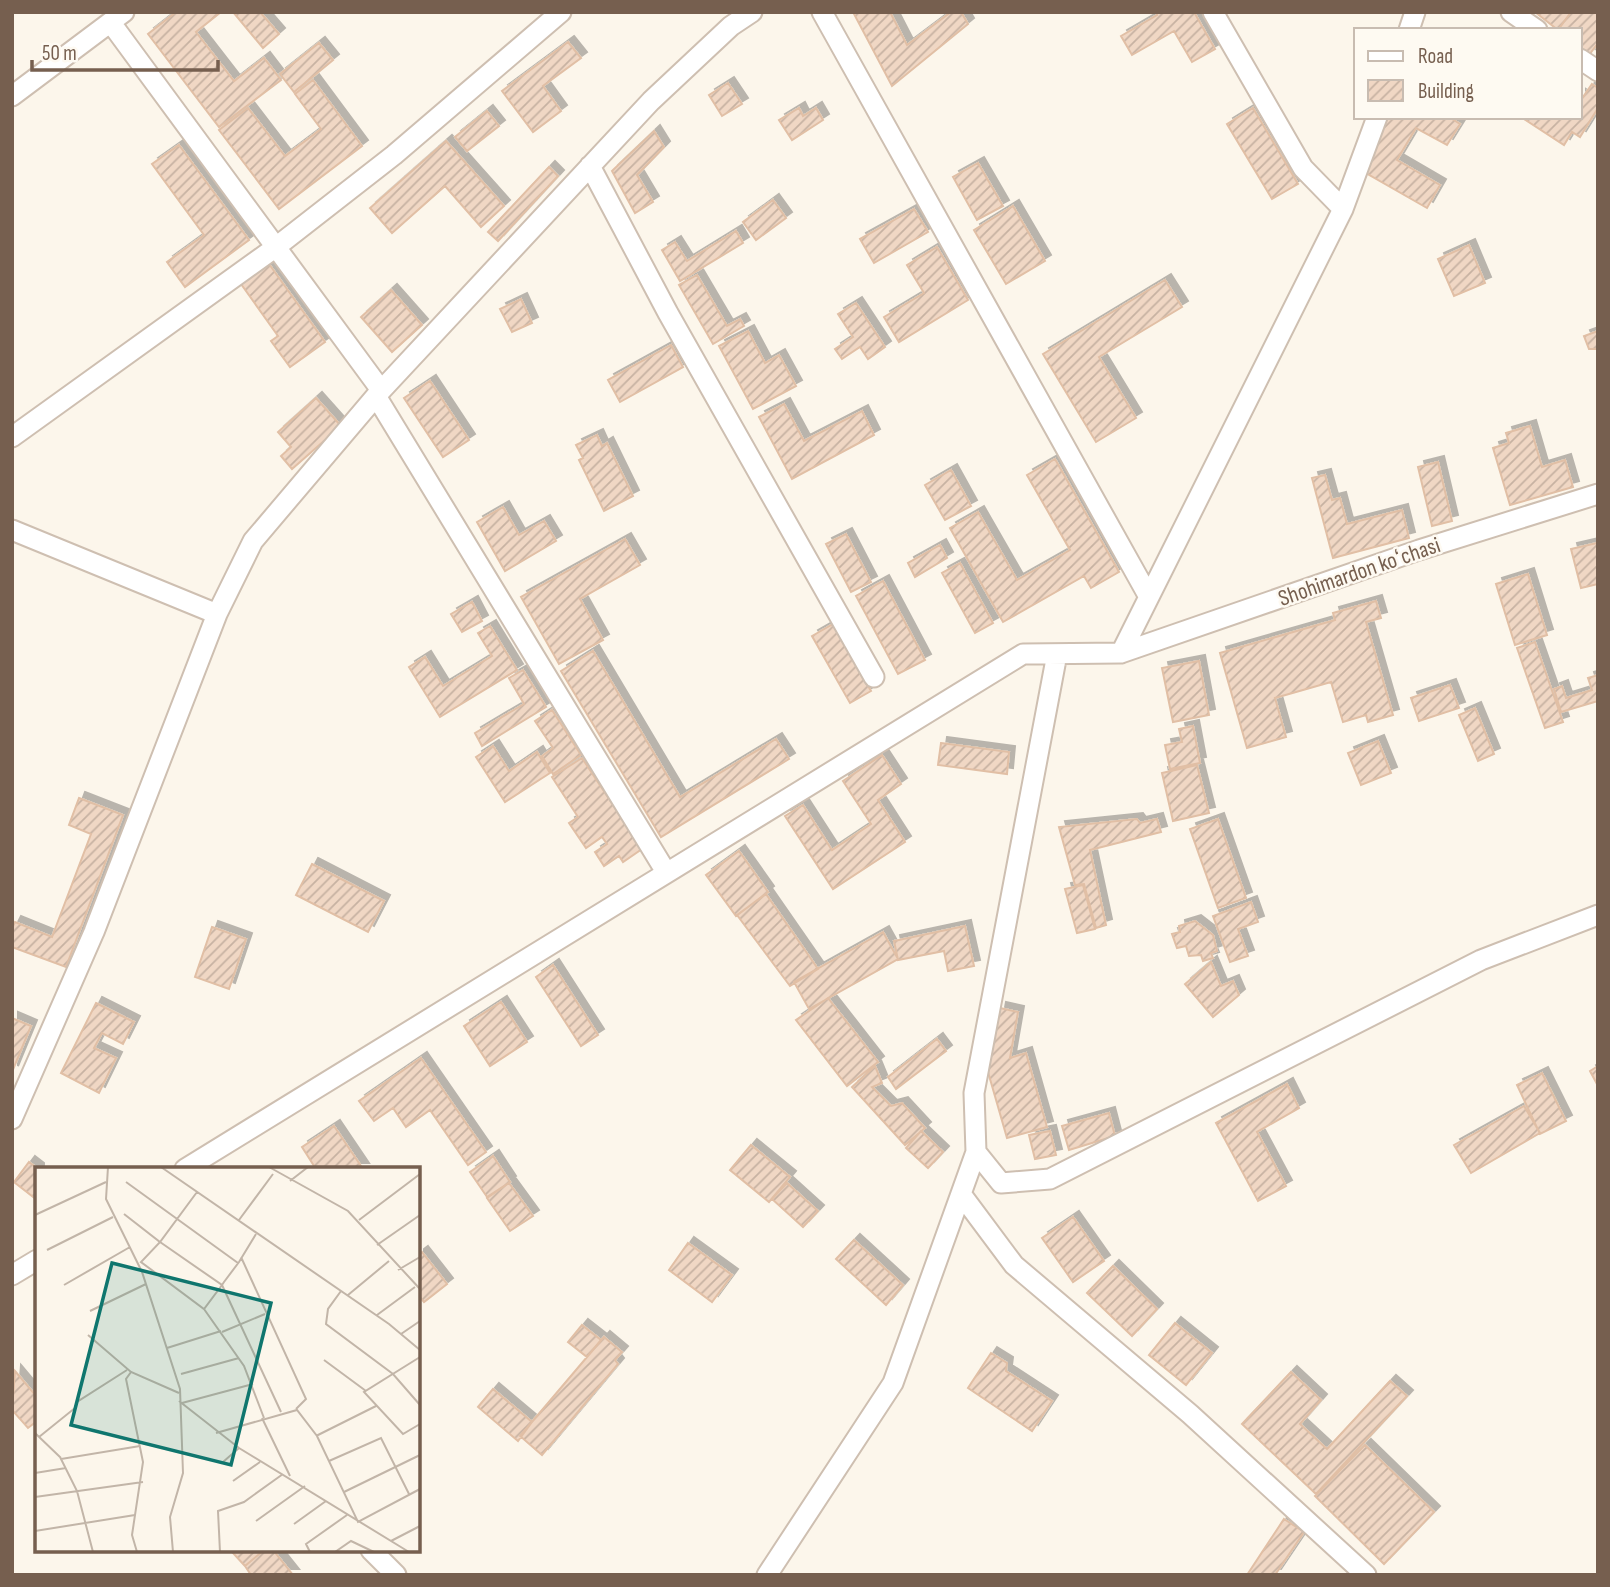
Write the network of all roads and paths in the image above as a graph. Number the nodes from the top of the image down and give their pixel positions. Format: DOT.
graph roads {
  1 [pos="561,12"];
  2 [pos="752,12"];
  3 [pos="822,12"];
  4 [pos="1213,12"];
  5 [pos="1511,12"];
  6 [pos="118,17"];
  7 [pos="1534,28"];
  8 [pos="1582,60"];
  9 [pos="1598,71"];
  10 [pos="12,96"];
  11 [pos="1376,119"];
  12 [pos="590,166"];
  13 [pos="1343,209"];
  14 [pos="276,247"];
  15 [pos="379,393"];
  16 [pos="12,437"];
  17 [pos="1598,494"];
  18 [pos="12,530"];
  19 [pos="1149,597"];
  20 [pos="217,614"];
  21 [pos="1121,653"];
  22 [pos="1057,654"];
  23 [pos="874,677"];
  24 [pos="666,872"];
  25 [pos="1598,915"];
  26 [pos="12,1119"];
  27 [pos="976,1152"];
  28 [pos="188,1167"];
  29 [pos="961,1194"];
  30 [pos="35,1261"];
  31 [pos="12,1275"];
  32 [pos="373,1552"];
  33 [pos="396,1575"];
  34 [pos="767,1575"];
  35 [pos="1366,1575"];
  1 -- 14 [label="street"];
  2 -- 12 [label="street"];
  3 -- 19 [label="street"];
  4 -- 13 [label="street"];
  5 -- 7 [label="street"];
  6 -- 10 [label="street"];
  6 -- 14 [label="street"];
  8 -- 9 [label="street"];
  11 -- 13 [label="street"];
  12 -- 15 [label="street"];
  12 -- 23 [label="street"];
  13 -- 19 [label="street"];
  14 -- 15 [label="street"];
  14 -- 16 [label="street"];
  15 -- 20 [label="street"];
  15 -- 24 [label="street"];
  17 -- 21 [label="street, Shohimardon koʻchasi"];
  18 -- 20 [label="street"];
  19 -- 21 [label="street"];
  20 -- 26 [label="street"];
  21 -- 22 [label="street, Shohimardon koʻchasi"];
  22 -- 24 [label="street, Shohimardon koʻchasi"];
  22 -- 27 [label="street"];
  24 -- 28 [label="street, Shohimardon koʻchasi"];
  25 -- 27 [label="street"];
  27 -- 29 [label="street"];
  29 -- 34 [label="street"];
  29 -- 35 [label="street"];
  30 -- 31 [label="street"];
  32 -- 33 [label="street"];
}
